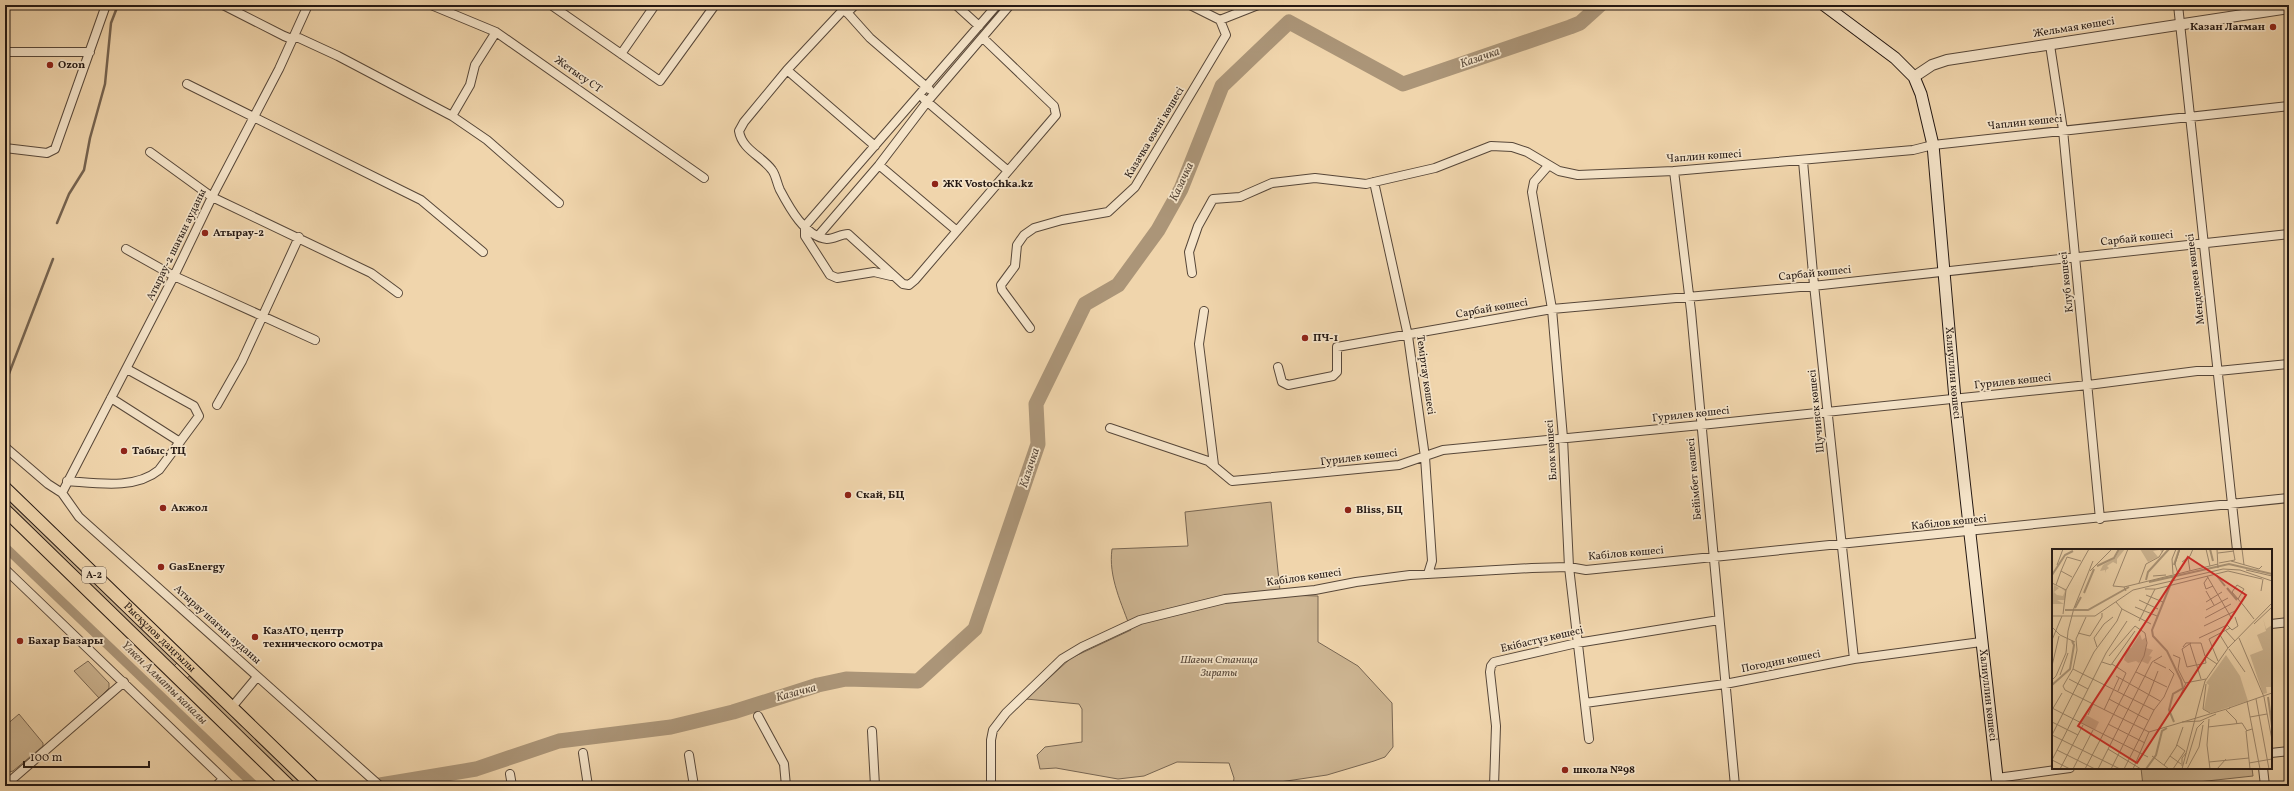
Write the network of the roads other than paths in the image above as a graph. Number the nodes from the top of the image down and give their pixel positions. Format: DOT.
graph roads {
  1 [pos="106,5"];
  2 [pos="223,5"];
  3 [pos="308,5"];
  4 [pos="431,5"];
  5 [pos="552,5"];
  6 [pos="655,5"];
  7 [pos="715,5"];
  8 [pos="855,5"];
  9 [pos="956,5"];
  10 [pos="997,5"];
  11 [pos="1010,5"];
  12 [pos="1190,5"];
  13 [pos="1258,5"];
  14 [pos="1824,5"];
  15 [pos="2178,5"];
  16 [pos="2289,8"];
  17 [pos="845,9"];
  18 [pos="1220,20"];
  19 [pos="2181,23"];
  20 [pos="979,26"];
  21 [pos="496,32"];
  22 [pos="294,38"];
  23 [pos="983,38"];
  24 [pos="2050,44"];
  25 [pos="5,52"];
  26 [pos="90,52"];
  27 [pos="621,54"];
  28 [pos="787,70"];
  29 [pos="1914,76"];
  30 [pos="187,84"];
  31 [pos="926,86"];
  32 [pos="935,93"];
  33 [pos="919,94"];
  34 [pos="927,102"];
  35 [pos="2289,106"];
  36 [pos="254,116"];
  37 [pos="452,116"];
  38 [pos="2190,116"];
  39 [pos="2063,130"];
  40 [pos="1933,144"];
  41 [pos="875,146"];
  42 [pos="5,148"];
  43 [pos="150,152"];
  44 [pos="1803,161"];
  45 [pos="879,165"];
  46 [pos="1548,166"];
  47 [pos="1007,170"];
  48 [pos="1674,171"];
  49 [pos="704,178"];
  50 [pos="1374,182"];
  51 [pos="212,197"];
  52 [pos="559,203"];
  53 [pos="805,226"];
  54 [pos="957,231"];
  55 [pos="2289,234"];
  56 [pos="818,236"];
  57 [pos="299,237"];
  58 [pos="2203,243"];
  59 [pos="126,249"];
  60 [pos="483,252"];
  61 [pos="2076,256"];
  62 [pos="1943,271"];
  63 [pos="1192,273"];
  64 [pos="174,276"];
  65 [pos="894,277"];
  66 [pos="1814,285"];
  67 [pos="398,293"];
  68 [pos="1690,297"];
  69 [pos="1552,309"];
  70 [pos="1204,310"];
  71 [pos="263,316"];
  72 [pos="1030,328"];
  73 [pos="1408,336"];
  74 [pos="315,340"];
  75 [pos="2289,364"];
  76 [pos="1278,367"];
  77 [pos="127,370"];
  78 [pos="2218,372"];
  79 [pos="2088,385"];
  80 [pos="111,398"];
  81 [pos="1955,399"];
  82 [pos="217,405"];
  83 [pos="1828,411"];
  84 [pos="1701,425"];
  85 [pos="1110,428"];
  86 [pos="1563,438"];
  87 [pos="180,442"];
  88 [pos="5,447"];
  89 [pos="1425,457"];
  90 [pos="1214,465"];
  91 [pos="68,481"];
  92 [pos="5,488"];
  93 [pos="62,493"];
  94 [pos="2289,498"];
  95 [pos="2231,505"];
  96 [pos="5,510"];
  97 [pos="2100,519"];
  98 [pos="1969,532"];
  99 [pos="1842,545"];
  100 [pos="2236,549"];
  101 [pos="1713,557"];
  102 [pos="1569,567"];
  103 [pos="5,569"];
  104 [pos="1428,574"];
  105 [pos="1719,620"];
  106 [pos="2289,622"];
  107 [pos="2272,624"];
  108 [pos="1577,642"];
  109 [pos="1981,642"];
  110 [pos="1854,659"];
  111 [pos="183,661"];
  112 [pos="172,673"];
  113 [pos="257,677"];
  114 [pos="124,682"];
  115 [pos="1725,684"];
  116 [pos="1585,703"];
  117 [pos="232,707"];
  118 [pos="758,716"];
  119 [pos="872,731"];
  120 [pos="1589,739"];
  121 [pos="2289,751"];
  122 [pos="583,753"];
  123 [pos="2272,753"];
  124 [pos="689,755"];
  125 [pos="2065,769"];
  126 [pos="2263,769"];
  127 [pos="510,774"];
  128 [pos="1998,782"];
  129 [pos="10,783"];
  130 [pos="219,784"];
  131 [pos="231,786"];
  132 [pos="289,786"];
  133 [pos="313,786"];
  134 [pos="380,786"];
  135 [pos="512,786"];
  136 [pos="588,786"];
  137 [pos="694,786"];
  138 [pos="786,786"];
  139 [pos="875,786"];
  140 [pos="991,786"];
  141 [pos="1494,786"];
  142 [pos="1735,786"];
  143 [pos="2265,786"];
  1 -- 26 [label="street"];
  2 -- 22 [label="street"];
  3 -- 22 [label="street, Атырау-2 шағын ауданы"];
  4 -- 21 [label="street, Жетысу СТ"];
  5 -- 27 [label="street"];
  6 -- 27 [label="street"];
  7 -- 27 [label="street"];
  8 -- 17 [label="street"];
  9 -- 20 [label="street"];
  10 -- 20 [label="street"];
  11 -- 23 [label="street"];
  12 -- 18 [label="street"];
  13 -- 18 [label="street"];
  14 -- 29 [label="main road, Халиуллин көшесі"];
  15 -- 19 [label="street, Менделеев көшесі"];
  16 -- 19 [label="street, Жельмая көшесі"];
  17 -- 28 [label="street"];
  17 -- 31 [label="street"];
  18 -- 72 [label="street, Казачка өзені көшесі"];
  19 -- 24 [label="street, Жельмая көшесі"];
  19 -- 38 [label="street, Менделеев көшесі"];
  20 -- 31 [label="street"];
  21 -- 37 [label="street"];
  21 -- 49 [label="street, Жетысу СТ"];
  22 -- 36 [label="street, Атырау-2 шағын ауданы"];
  22 -- 37 [label="street"];
  23 -- 32 [label="street"];
  23 -- 47 [label="street"];
  24 -- 29 [label="street, Жельмая көшесі"];
  24 -- 39 [label="street, Клуб көшесі"];
  25 -- 26 [label="street"];
  26 -- 42 [label="street"];
  28 -- 41 [label="street"];
  28 -- 53 [label="street"];
  29 -- 40 [label="main road, Халиуллин көшесі"];
  30 -- 36 [label="street"];
  31 -- 32 [label="street"];
  31 -- 33 [label="street"];
  32 -- 34 [label="street"];
  33 -- 34 [label="street"];
  33 -- 41 [label="street"];
  34 -- 45 [label="street"];
  34 -- 47 [label="street"];
  35 -- 38 [label="street, Чаплин көшесі"];
  36 -- 51 [label="street, Атырау-2 шағын ауданы"];
  36 -- 60 [label="street"];
  37 -- 52 [label="street"];
  38 -- 39 [label="street, Чаплин көшесі"];
  38 -- 58 [label="street, Менделеев көшесі"];
  39 -- 40 [label="street, Чаплин көшесі"];
  39 -- 61 [label="street, Клуб көшесі"];
  40 -- 44 [label="street, Чаплин көшесі"];
  40 -- 62 [label="main road, Халиуллин көшесі"];
  41 -- 53 [label="street"];
  43 -- 51 [label="street"];
  44 -- 48 [label="street, Чаплин көшесі"];
  44 -- 66 [label="street, Щучинск көшесі"];
  45 -- 54 [label="street"];
  45 -- 56 [label="street"];
  46 -- 48 [label="street, Чаплин көшесі"];
  46 -- 50 [label="street, Чаплин көшесі"];
  46 -- 69 [label="street, Блок көшесі"];
  47 -- 54 [label="street"];
  48 -- 68 [label="street, Бейімбет көшесі"];
  50 -- 63 [label="street, Чаплин көшесі"];
  50 -- 73 [label="street, Теміртау көшесі"];
  51 -- 57 [label="street"];
  51 -- 64 [label="street, Атырау-2 шағын ауданы"];
  53 -- 56 [label="street"];
  53 -- 65 [label="street"];
  54 -- 65 [label="street"];
  55 -- 58 [label="street, Сарбай көшесі"];
  56 -- 65 [label="street"];
  57 -- 67 [label="street"];
  57 -- 71 [label="street"];
  58 -- 61 [label="street, Сарбай көшесі"];
  58 -- 78 [label="street, Менделеев көшесі"];
  59 -- 64 [label="street"];
  61 -- 62 [label="street, Сарбай көшесі"];
  61 -- 79 [label="street, Клуб көшесі"];
  62 -- 66 [label="street, Сарбай көшесі"];
  62 -- 81 [label="main road, Халиуллин көшесі"];
  64 -- 71 [label="street"];
  64 -- 77 [label="street, Атырау-2 шағын ауданы"];
  66 -- 68 [label="street, Сарбай көшесі"];
  66 -- 83 [label="street, Щучинск көшесі"];
  68 -- 69 [label="street, Сарбай көшесі"];
  68 -- 84 [label="street, Бейімбет көшесі"];
  69 -- 73 [label="street, Сарбай көшесі"];
  69 -- 86 [label="street, Блок көшесі"];
  70 -- 90 [label="street"];
  71 -- 74 [label="street"];
  71 -- 82 [label="street"];
  73 -- 76 [label="street, Сарбай көшесі"];
  73 -- 89 [label="street, Теміртау көшесі"];
  75 -- 78 [label="street, Гурилев көшесі"];
  77 -- 80 [label="street, Атырау-2 шағын ауданы"];
  77 -- 87 [label="street"];
  78 -- 79 [label="street, Гурилев көшесі"];
  78 -- 95 [label="street, Менделеев көшесі"];
  79 -- 81 [label="street, Гурилев көшесі"];
  79 -- 97 [label="street, Клуб көшесі"];
  80 -- 87 [label="street"];
  80 -- 91 [label="street, Атырау-2 шағын ауданы"];
  81 -- 83 [label="street, Гурилев көшесі"];
  81 -- 98 [label="main road, Халиуллин көшесі"];
  83 -- 84 [label="street, Гурилев көшесі"];
  83 -- 99 [label="street, Щучинск көшесі"];
  84 -- 86 [label="street, Гурилев көшесі"];
  84 -- 101 [label="street, Бейімбет көшесі"];
  85 -- 90 [label="street, Гурилев көшесі"];
  86 -- 89 [label="street, Гурилев көшесі"];
  86 -- 102 [label="street, Блок көшесі"];
  87 -- 91 [label="street"];
  88 -- 93 [label="street, Атырау шағын ауданы"];
  89 -- 90 [label="street, Гурилев көшесі"];
  89 -- 104 [label="street, Теміртау көшесі"];
  91 -- 93 [label="street, Атырау-2 шағын ауданы"];
  92 -- 111 [label="main road, Рысқұлов даңғылы / A-2"];
  93 -- 113 [label="street, Атырау шағын ауданы"];
  94 -- 95 [label="street, Кабілов көшесі"];
  95 -- 97 [label="street, Кабілов көшесі"];
  95 -- 100 [label="street, Менделеев көшесі"];
  96 -- 112 [label="main road, Рысқұлов даңғылы / A-2"];
  97 -- 98 [label="street, Кабілов көшесі"];
  98 -- 99 [label="street, Кабілов көшесі"];
  98 -- 109 [label="main road, Халиуллин көшесі"];
  99 -- 101 [label="street, Кабілов көшесі"];
  99 -- 110 [label="street, Щучинск көшесі"];
  101 -- 102 [label="street, Кабілов көшесі"];
  101 -- 105 [label="street, Бейімбет көшесі"];
  102 -- 104 [label="street, Кабілов көшесі"];
  102 -- 108 [label="street, Блок көшесі"];
  103 -- 114 [label="street"];
  104 -- 140 [label="street, Кабілов көшесі"];
  105 -- 108 [label="street, Екібастұз көшесі"];
  105 -- 115 [label="street, Бейімбет көшесі"];
  106 -- 107 [label="street"];
  108 -- 116 [label="street, Блок көшесі"];
  108 -- 141 [label="street, Екібастұз көшесі"];
  109 -- 110 [label="street, Погодин көшесі"];
  109 -- 128 [label="main road, Халиуллин көшесі"];
  110 -- 115 [label="street, Погодин көшесі"];
  111 -- 112 [label="main road"];
  111 -- 117 [label="main road, Рысқұлов даңғылы / A-2"];
  112 -- 132 [label="main road, Рысқұлов даңғылы / A-2"];
  113 -- 117 [label="street"];
  113 -- 134 [label="street, Атырау шағын ауданы"];
  114 -- 129 [label="street"];
  114 -- 130 [label="street"];
  115 -- 116 [label="street, Погодин көшесі"];
  115 -- 142 [label="street, Бейімбет көшесі"];
  116 -- 120 [label="street, Блок көшесі"];
  117 -- 133 [label="main road, Рысқұлов даңғылы / A-2"];
  118 -- 138 [label="street"];
  119 -- 139 [label="street"];
  121 -- 123 [label="street"];
  122 -- 136 [label="street"];
  124 -- 137 [label="street"];
  125 -- 128 [label="street"];
  126 -- 143 [label="street"];
  127 -- 135 [label="street"];
  130 -- 131 [label="street"];
}
